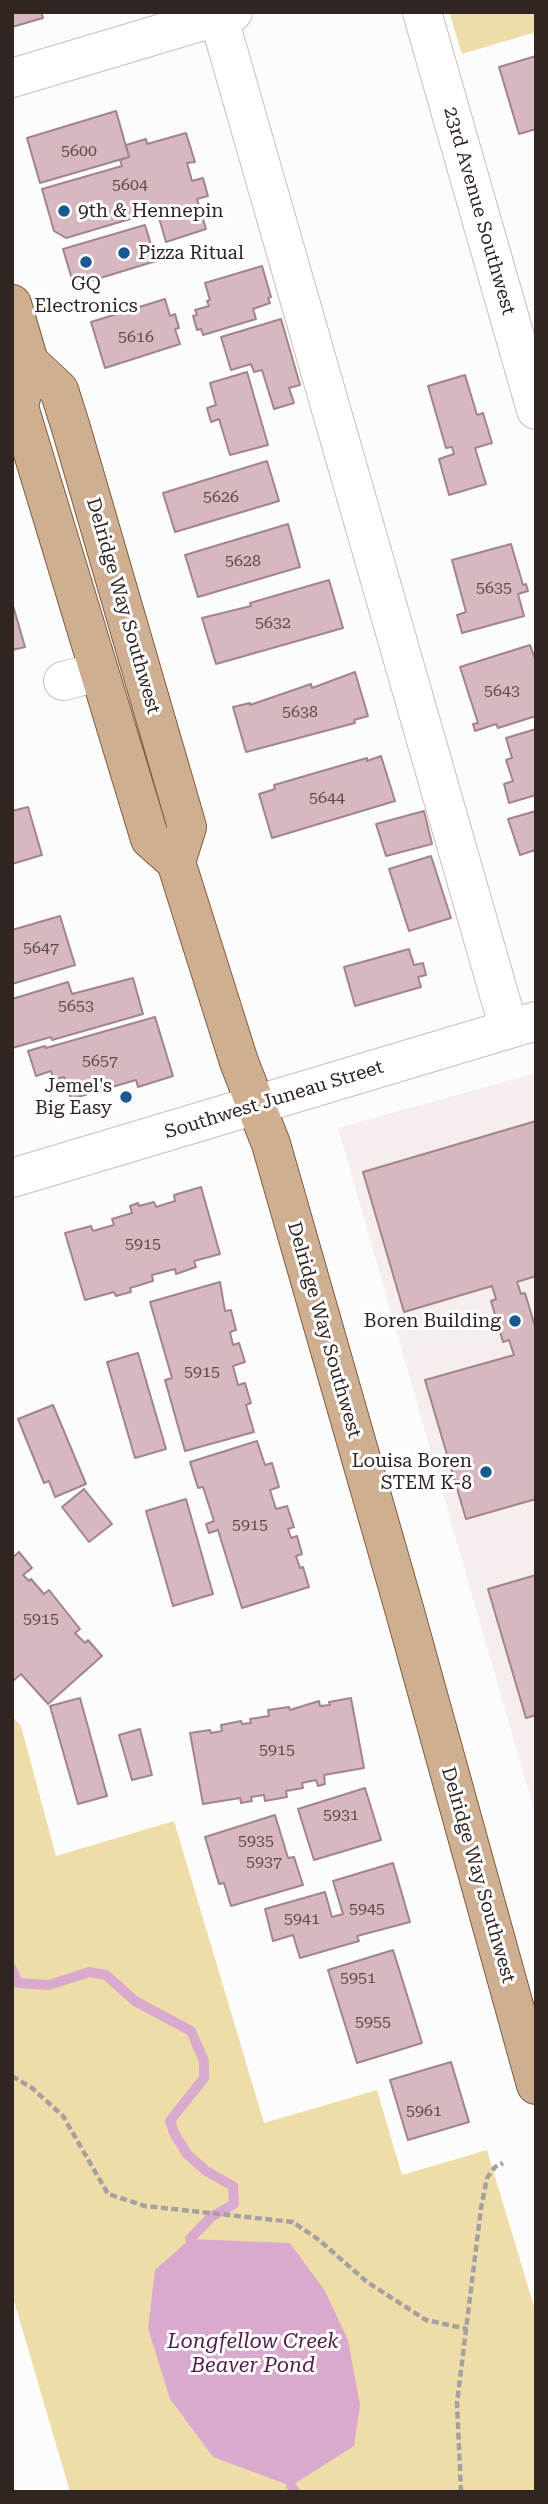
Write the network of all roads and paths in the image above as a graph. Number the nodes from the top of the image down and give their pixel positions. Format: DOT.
graph roads {
  1 [pos="422,12"];
  2 [pos="223,14"];
  3 [pos="12,78"];
  4 [pos="12,304"];
  5 [pos="29,362"];
  6 [pos="536,410"];
  7 [pos="176,862"];
  8 [pos="522,1025"];
  9 [pos="256,1107"];
  10 [pos="12,1178"];
  11 [pos="12,2076"];
  12 [pos="536,2085"];
  13 [pos="503,2163"];
  14 [pos="467,2329"];
  15 [pos="461,2492"];
  1 -- 6 [label="street, 23rd Avenue Southwest"];
  2 -- 3 [label="street"];
  2 -- 8 [label="street"];
  4 -- 5 [label="main road"];
  5 -- 7 [label="main road, Delridge Way Southwest"];
  5 -- 7 [label="main road"];
  7 -- 9 [label="main road, Delridge Way Southwest"];
  8 -- 9 [label="street, Southwest Juneau Street"];
  9 -- 10 [label="street, Southwest Juneau Street"];
  9 -- 12 [label="main road, Delridge Way Southwest"];
  11 -- 14 [label="path"];
  13 -- 14 [label="path"];
  14 -- 15 [label="path"];
}
